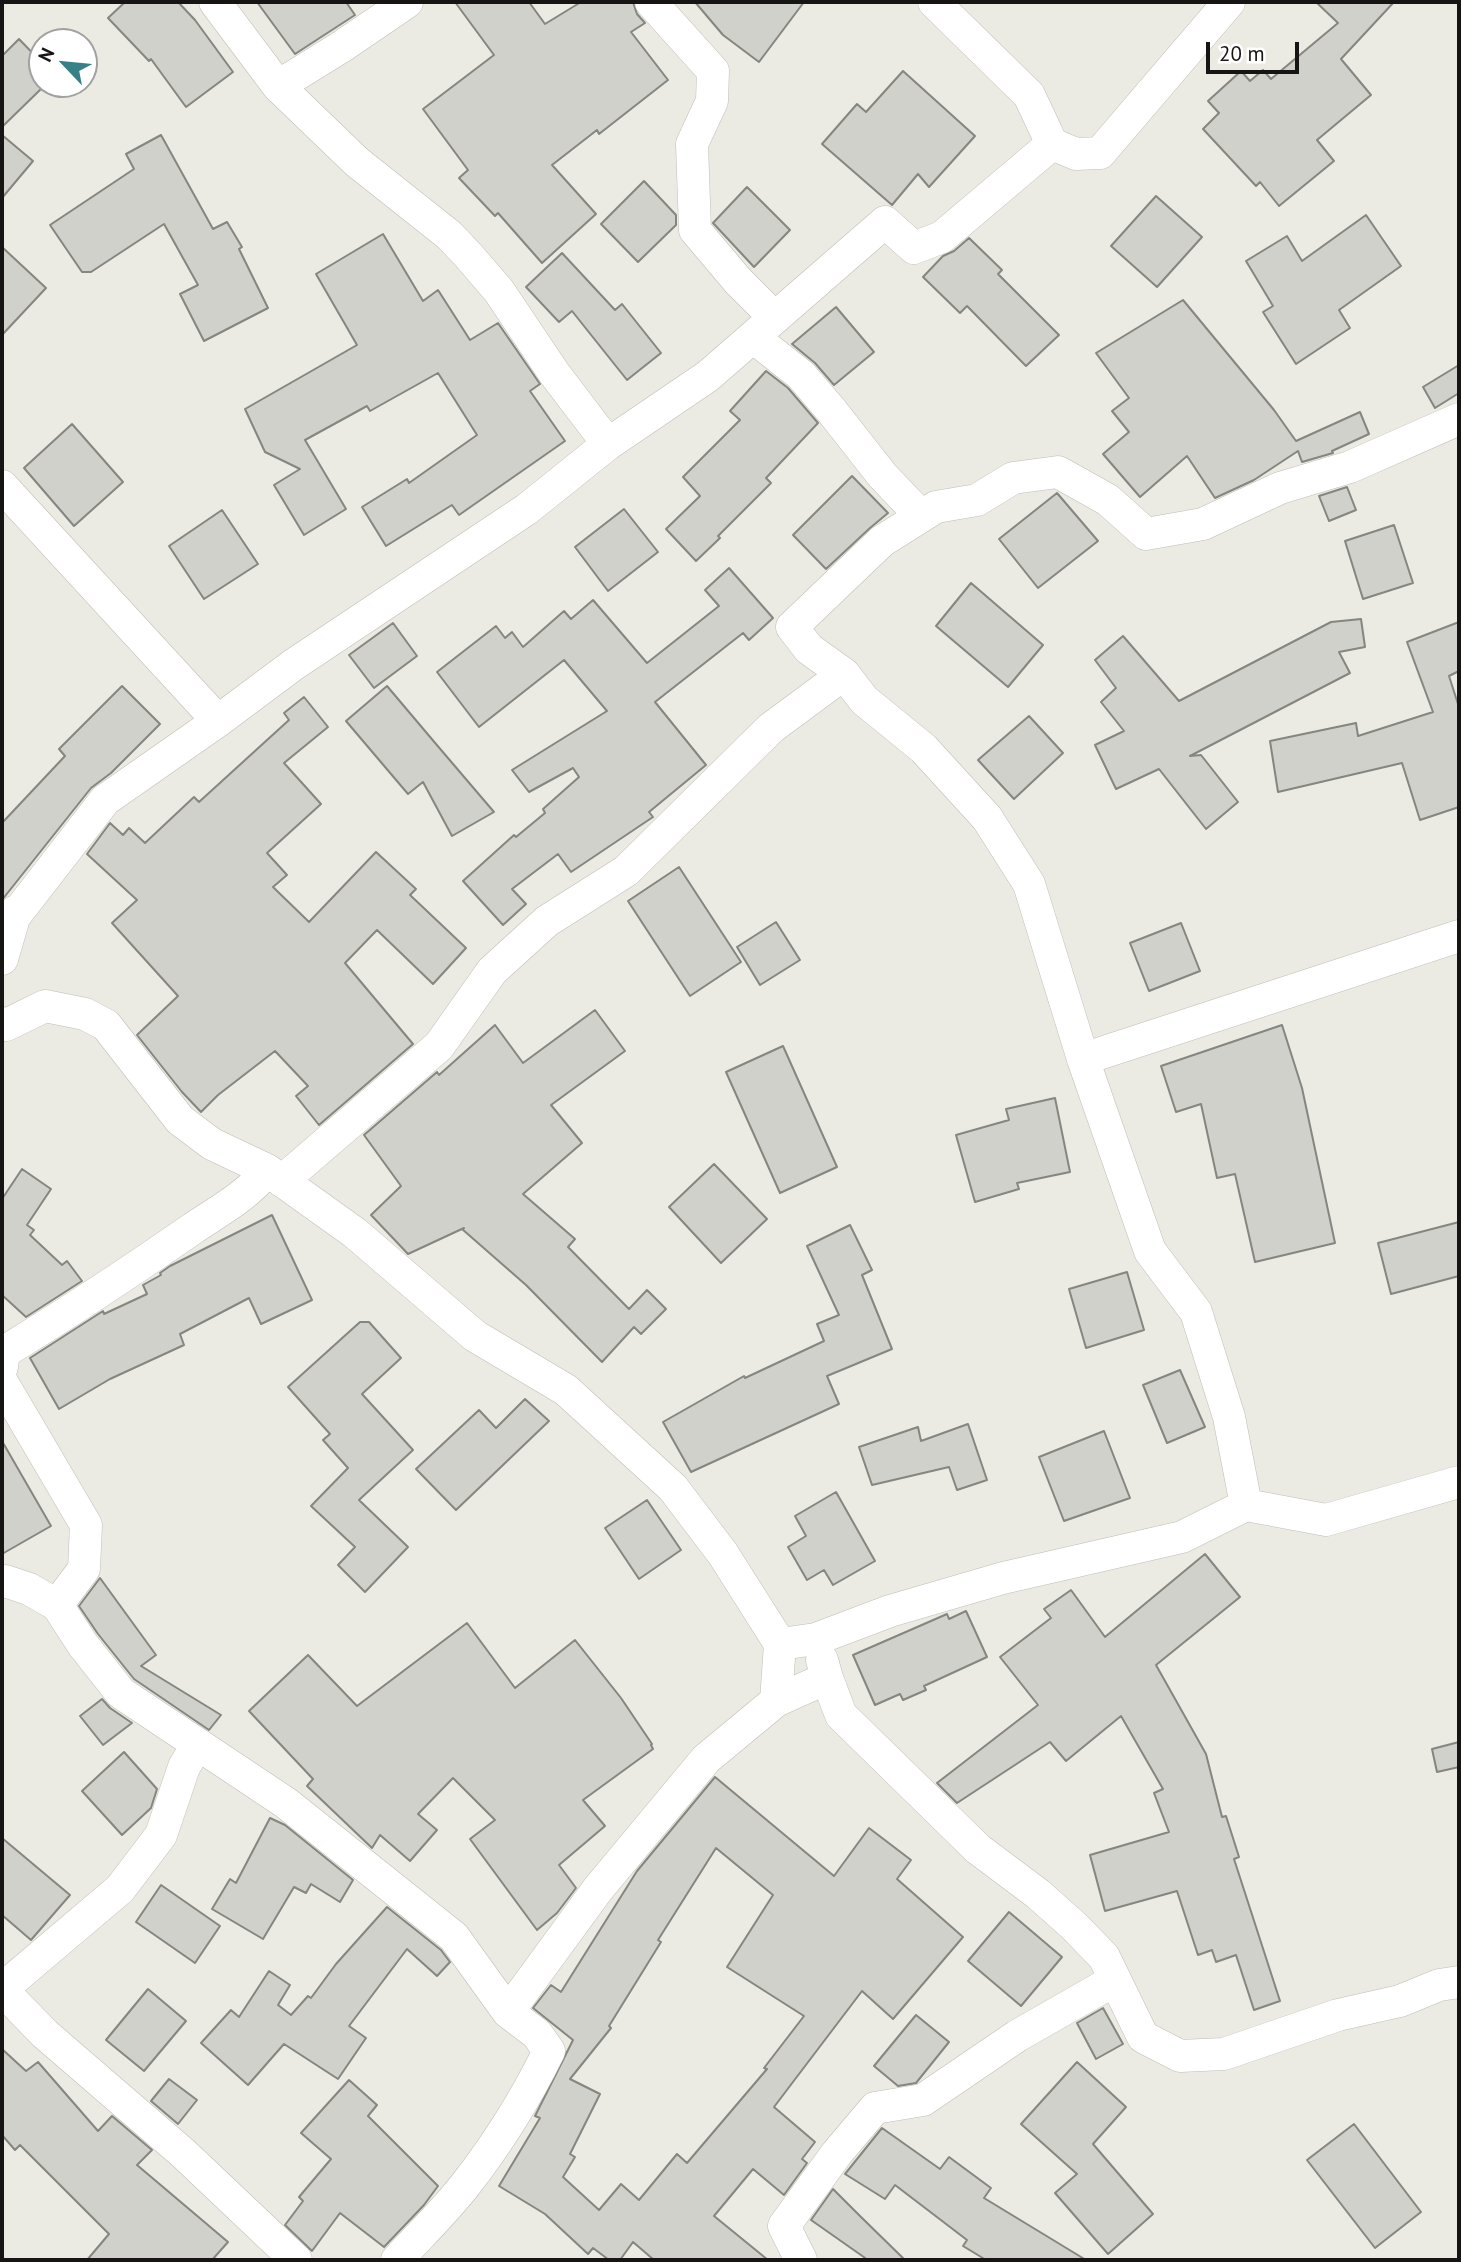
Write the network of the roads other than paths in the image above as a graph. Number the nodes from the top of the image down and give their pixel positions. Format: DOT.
graph roads {
  1 [pos="215,2"];
  2 [pos="407,2"];
  3 [pos="651,2"];
  4 [pos="934,2"];
  5 [pos="1229,2"];
  6 [pos="278,86"];
  7 [pos="1052,144"];
  8 [pos="764,328"];
  9 [pos="1459,419"];
  10 [pos="608,444"];
  11 [pos="2,486"];
  12 [pos="922,516"];
  13 [pos="844,674"];
  14 [pos="218,721"];
  15 [pos="7,913"];
  16 [pos="1459,936"];
  17 [pos="2,959"];
  18 [pos="2,1023"];
  19 [pos="1083,1059"];
  20 [pos="274,1176"];
  21 [pos="2,1367"];
  22 [pos="2,1382"];
  23 [pos="1459,1482"];
  24 [pos="1246,1505"];
  25 [pos="2,1582"];
  26 [pos="57,1605"];
  27 [pos="816,1639"];
  28 [pos="780,1644"];
  29 [pos="827,1678"];
  30 [pos="776,1701"];
  31 [pos="197,1745"];
  32 [pos="1115,1980"];
  33 [pos="1459,1982"];
  34 [pos="2,1989"];
  35 [pos="508,2012"];
  36 [pos="285,2257"];
  37 [pos="397,2260"];
  38 [pos="801,2260"];
  1 -- 6 [label="street"];
  2 -- 6 [label="street"];
  3 -- 8 [label="street"];
  4 -- 7 [label="street"];
  5 -- 7 [label="street"];
  6 -- 10 [label="street"];
  7 -- 8 [label="street"];
  8 -- 10 [label="street"];
  8 -- 12 [label="street"];
  9 -- 12 [label="street"];
  10 -- 14 [label="street"];
  11 -- 14 [label="street"];
  12 -- 13 [label="street"];
  13 -- 19 [label="street"];
  13 -- 20 [label="street"];
  14 -- 15 [label="street"];
  15 -- 17 [label="street"];
  16 -- 19 [label="street"];
  18 -- 20 [label="street"];
  19 -- 24 [label="street"];
  20 -- 21 [label="street"];
  20 -- 28 [label="street"];
  22 -- 26 [label="street"];
  23 -- 24 [label="street"];
  24 -- 27 [label="street"];
  25 -- 26 [label="street"];
  26 -- 31 [label="street"];
  27 -- 28 [label="street"];
  27 -- 29 [label="street"];
  28 -- 30 [label="street"];
  29 -- 30 [label="street"];
  29 -- 32 [label="street"];
  30 -- 35 [label="street"];
  31 -- 34 [label="street"];
  31 -- 35 [label="street"];
  32 -- 33 [label="street"];
  32 -- 38 [label="street"];
  34 -- 36 [label="street"];
  35 -- 37 [label="street"];
}
